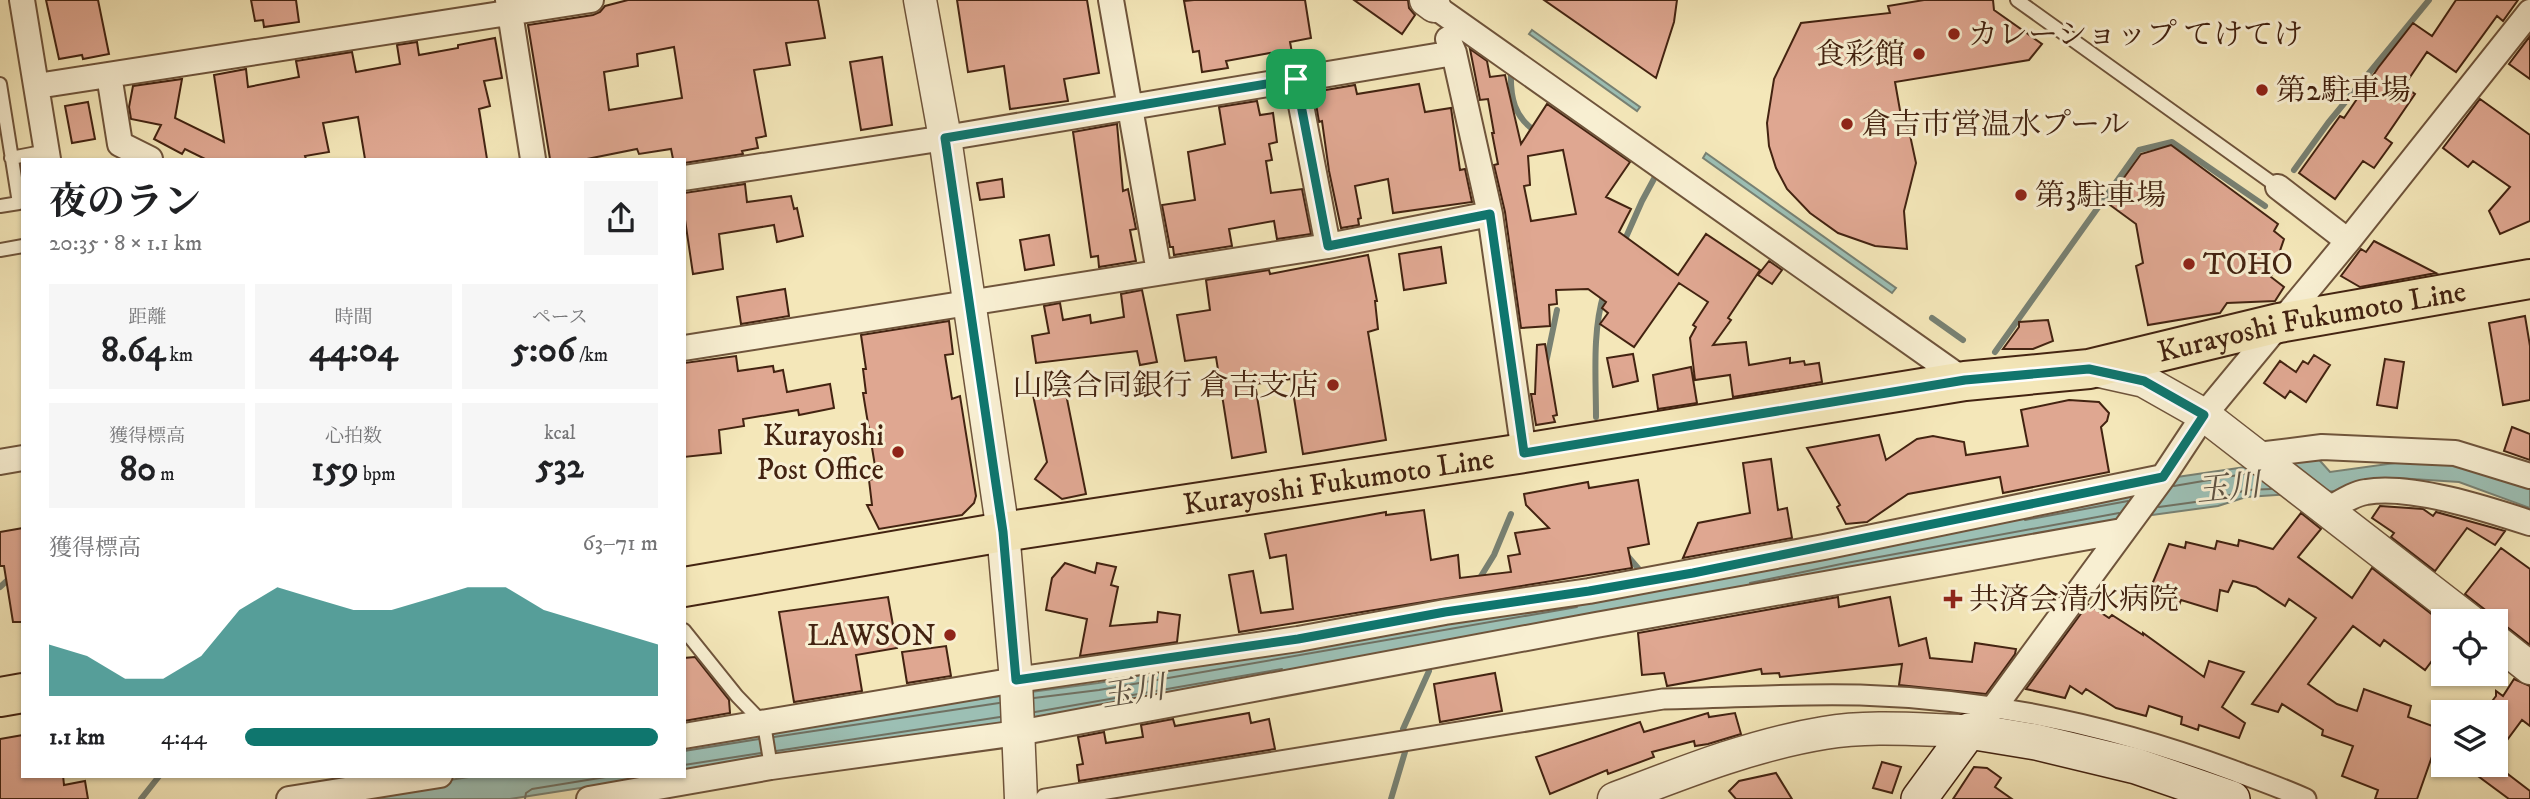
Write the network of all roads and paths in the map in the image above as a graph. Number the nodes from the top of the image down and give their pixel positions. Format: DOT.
graph roads {
  1 [pos="22,0"];
  2 [pos="591,0"];
  3 [pos="920,0"];
  4 [pos="1111,0"];
  5 [pos="2017,0"];
  6 [pos="1430,3"];
  7 [pos="509,7"];
  8 [pos="2530,12"];
  9 [pos="1454,53"];
  10 [pos="109,75"];
  11 [pos="1296,79"];
  12 [pos="0,84"];
  13 [pos="37,86"];
  14 [pos="1130,107"];
  15 [pos="945,138"];
  16 [pos="47,155"];
  17 [pos="11,158"];
  18 [pos="148,158"];
  19 [pos="533,158"];
  20 [pos="686,177"];
  21 [pos="2278,187"];
  22 [pos="0,206"];
  23 [pos="1490,214"];
  24 [pos="2348,241"];
  25 [pos="21,246"];
  26 [pos="1328,246"];
  27 [pos="0,250"];
  28 [pos="1158,272"];
  29 [pos="2530,279"];
  30 [pos="969,301"];
  31 [pos="2279,323"];
  32 [pos="686,348"];
  33 [pos="2089,369"];
  34 [pos="1965,380"];
  35 [pos="2204,415"];
  36 [pos="1524,453"];
  37 [pos="2261,457"];
  38 [pos="21,458"];
  39 [pos="0,462"];
  40 [pos="2530,476"];
  41 [pos="2161,478"];
  42 [pos="2321,506"];
  43 [pos="2530,523"];
  44 [pos="2125,528"];
  45 [pos="1003,532"];
  46 [pos="686,587"];
  47 [pos="2454,609"];
  48 [pos="686,632"];
  49 [pos="2508,651"];
  50 [pos="2530,668"];
  51 [pos="1016,680"];
  52 [pos="21,693"];
  53 [pos="0,696"];
  54 [pos="1994,706"];
  55 [pos="764,724"];
  56 [pos="1969,731"];
  57 [pos="1018,733"];
  58 [pos="686,736"];
  59 [pos="771,766"];
  60 [pos="421,778"];
  61 [pos="289,799"];
  62 [pos="589,799"];
  63 [pos="1021,799"];
  64 [pos="1045,799"];
  65 [pos="1614,799"];
  66 [pos="1919,799"];
  67 [pos="2232,799"];
  68 [pos="2306,799"];
  1 -- 13 [label="street"];
  2 -- 7 [label="street"];
  3 -- 15 [label="street"];
  4 -- 14 [label="street"];
  5 -- 21 [label="lane"];
  6 -- 9 [label="street"];
  6 -- 34 [label="street"];
  7 -- 10 [label="street"];
  7 -- 19 [label="street"];
  8 -- 24 [label="street"];
  9 -- 11 [label="street"];
  9 -- 23 [label="street"];
  10 -- 13 [label="street"];
  10 -- 18 [label="street"];
  11 -- 14 [label="street"];
  11 -- 26 [label="street"];
  12 -- 17 [label="lane"];
  13 -- 16 [label="street"];
  14 -- 15 [label="street"];
  14 -- 28 [label="street"];
  15 -- 20 [label="street"];
  15 -- 30 [label="street"];
  16 -- 17 [label="lane"];
  17 -- 22 [label="lane"];
  21 -- 24 [label="street"];
  23 -- 26 [label="street"];
  23 -- 36 [label="street"];
  24 -- 31 [label="street"];
  25 -- 27 [label="lane"];
  26 -- 28 [label="street"];
  28 -- 30 [label="street"];
  29 -- 31 [label="main road, Kurayoshi Fukumoto Line"];
  30 -- 32 [label="street"];
  30 -- 45 [label="street"];
  31 -- 33 [label="main road, Kurayoshi Fukumoto Line"];
  31 -- 35 [label="street"];
  33 -- 34 [label="main road, Kurayoshi Fukumoto Line"];
  33 -- 35 [label="street"];
  34 -- 36 [label="main road, Kurayoshi Fukumoto Line"];
  35 -- 37 [label="street"];
  35 -- 41 [label="street"];
  36 -- 45 [label="main road, Kurayoshi Fukumoto Line"];
  37 -- 40 [label="street"];
  37 -- 42 [label="street"];
  38 -- 39 [label="street"];
  41 -- 44 [label="street"];
  41 -- 51 [label="street"];
  42 -- 43 [label="street"];
  42 -- 47 [label="street"];
  44 -- 54 [label="street"];
  44 -- 57 [label="street"];
  45 -- 46 [label="main road, Kurayoshi Fukumoto Line"];
  45 -- 51 [label="street"];
  48 -- 55 [label="lane"];
  49 -- 50 [label="street"];
  51 -- 55 [label="street"];
  51 -- 57 [label="street"];
  52 -- 53 [label="main road"];
  54 -- 56 [label="street"];
  54 -- 64 [label="street"];
  54 -- 68 [label="street"];
  55 -- 58 [label="street"];
  55 -- 59 [label="lane"];
  56 -- 65 [label="street"];
  56 -- 66 [label="main road"];
  56 -- 67 [label="main road"];
  57 -- 59 [label="street"];
  57 -- 63 [label="street"];
  59 -- 62 [label="street"];
  60 -- 61 [label="street"];
}
